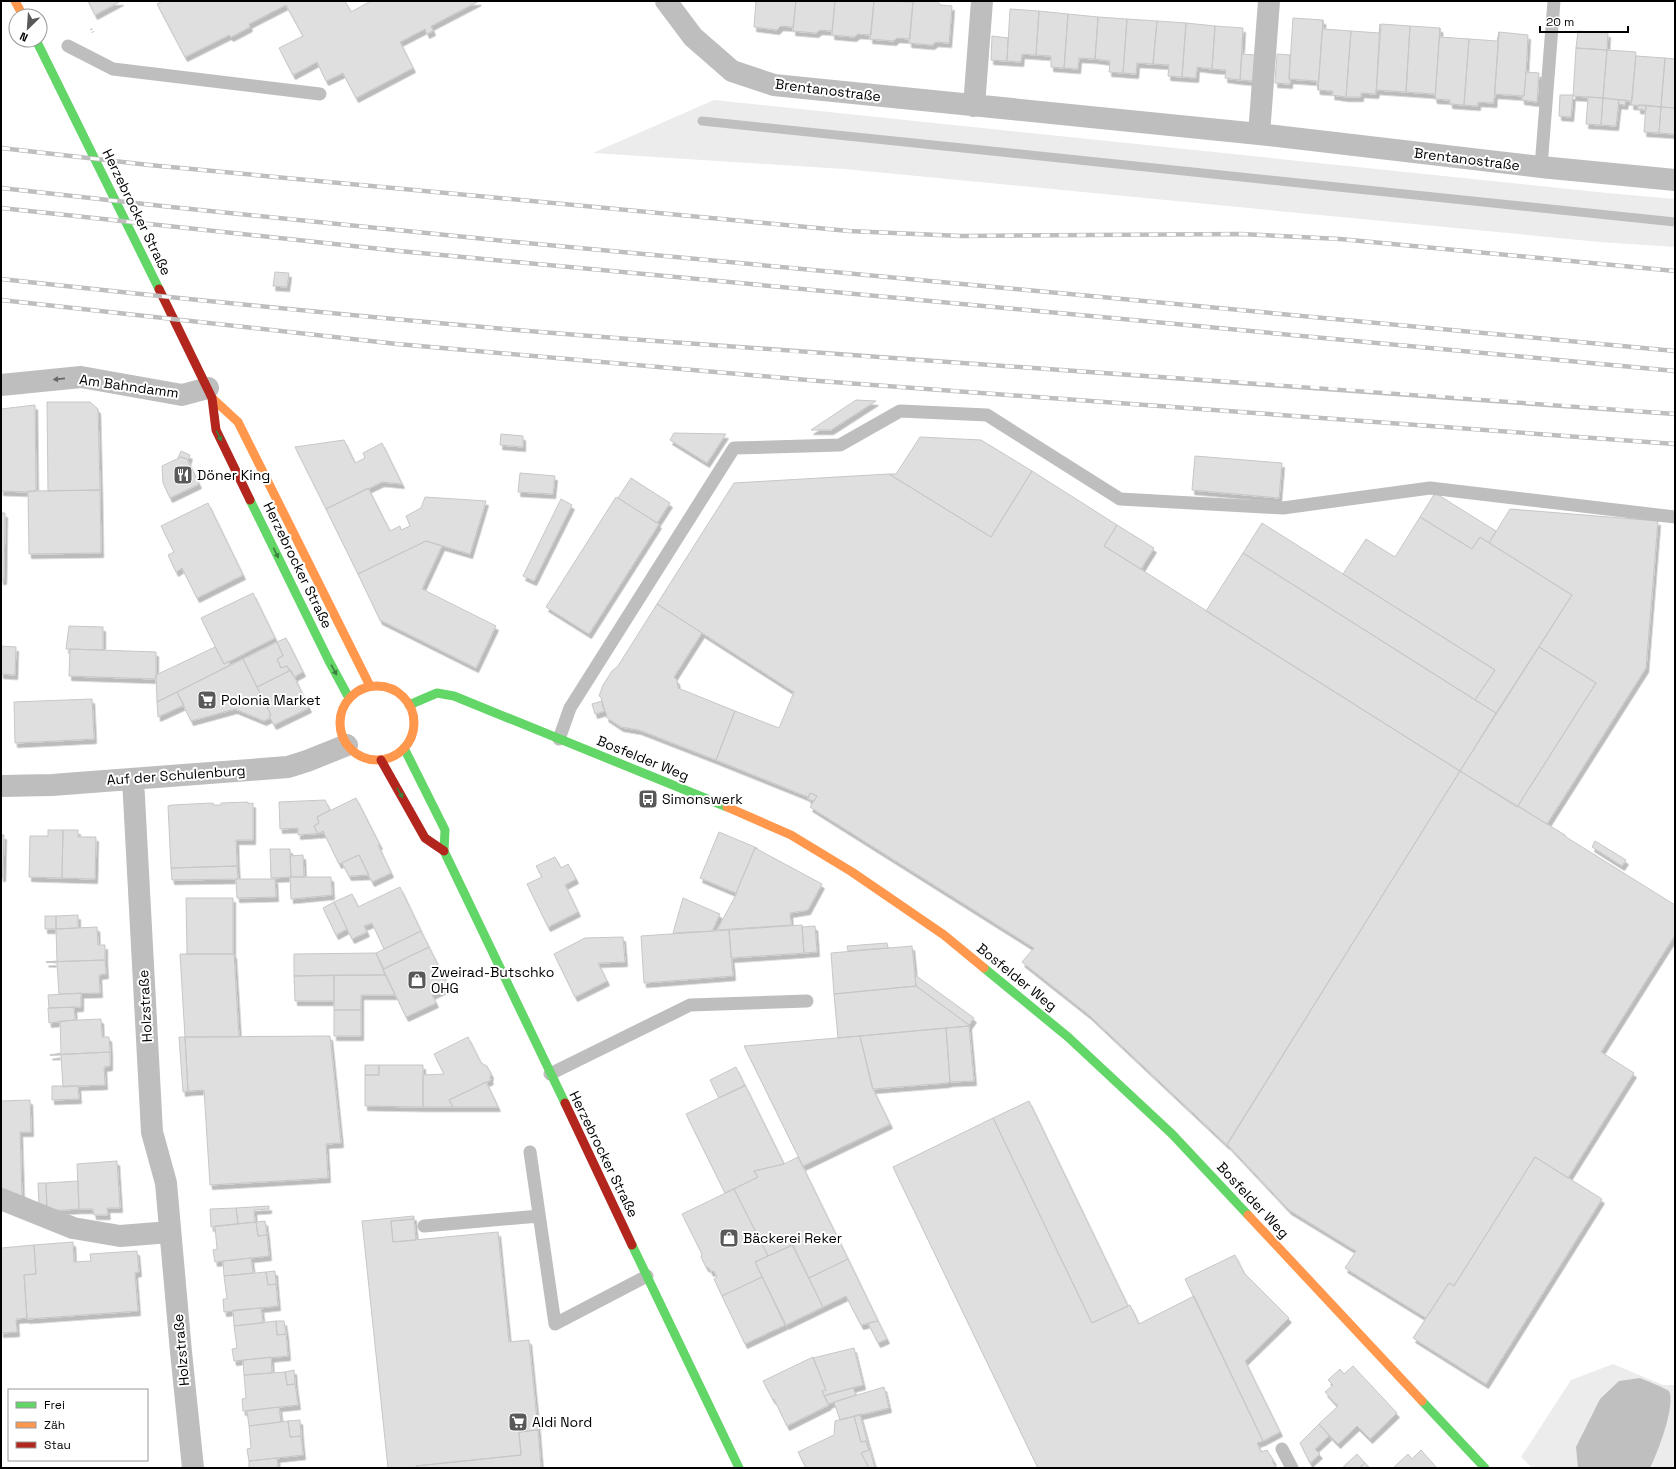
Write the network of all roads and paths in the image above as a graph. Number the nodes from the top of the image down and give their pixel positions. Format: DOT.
graph roads {
  1 [pos="666,1"];
  2 [pos="982,1"];
  3 [pos="1270,1"];
  4 [pos="1554,1"];
  5 [pos="68,46"];
  6 [pos="40,48"];
  7 [pos="320,94"];
  8 [pos="974,106"];
  9 [pos="1259,134"];
  10 [pos="1541,168"];
  11 [pos="1675,180"];
  12 [pos="1,385"];
  13 [pos="210,393"];
  14 [pos="1675,517"];
  15 [pos="370,686"];
  16 [pos="349,698"];
  17 [pos="409,706"];
  18 [pos="559,739"];
  19 [pos="347,745"];
  20 [pos="404,748"];
  21 [pos="381,760"];
  22 [pos="133,778"];
  23 [pos="1,786"];
  24 [pos="444,851"];
  25 [pos="807,1002"];
  26 [pos="550,1074"];
  27 [pos="530,1152"];
  28 [pos="1,1200"];
  29 [pos="539,1216"];
  30 [pos="424,1226"];
  31 [pos="170,1232"];
  32 [pos="647,1276"];
  33 [pos="1282,1449"];
  34 [pos="193,1468"];
  35 [pos="739,1468"];
  36 [pos="1292,1468"];
  37 [pos="1485,1468"];
  1 -- 8 [label="street, Brentanostraße"];
  2 -- 8 [label="street"];
  3 -- 9 [label="street"];
  4 -- 10 [label="lane"];
  5 -- 7 [label="lane"];
  6 -- 13 [label="main road, Herzebrocker Straße"];
  8 -- 9 [label="street, Brentanostraße"];
  9 -- 10 [label="street, Brentanostraße"];
  10 -- 11 [label="street, Brentanostraße"];
  13 -- 12 [label="street, Am Bahndamm, one-way"];
  13 -- 15 [label="main road, Herzebrocker Straße"];
  13 -- 16 [label="main road, Herzebrocker Straße, one-way"];
  14 -- 18 [label="lane"];
  15 -- 16 [label="main road"];
  15 -- 17 [label="main road"];
  16 -- 19 [label="main road"];
  17 -- 18 [label="main road, Bosfelder Weg"];
  17 -- 20 [label="main road"];
  18 -- 37 [label="main road, Bosfelder Weg"];
  19 -- 21 [label="main road"];
  19 -- 22 [label="street, Auf der Schulenburg"];
  20 -- 21 [label="main road"];
  20 -- 24 [label="main road, Herzebrocker Straße"];
  21 -- 24 [label="main road, one-way"];
  22 -- 23 [label="street, Auf der Schulenburg"];
  22 -- 31 [label="street, Holzstraße"];
  24 -- 26 [label="main road, Herzebrocker Straße"];
  25 -- 26 [label="lane"];
  26 -- 32 [label="main road, Herzebrocker Straße"];
  27 -- 29 [label="lane"];
  28 -- 31 [label="street"];
  29 -- 30 [label="lane"];
  29 -- 32 [label="lane"];
  31 -- 34 [label="street, Holzstraße"];
  32 -- 35 [label="main road, Herzebrocker Straße"];
  33 -- 36 [label="lane"];
}
